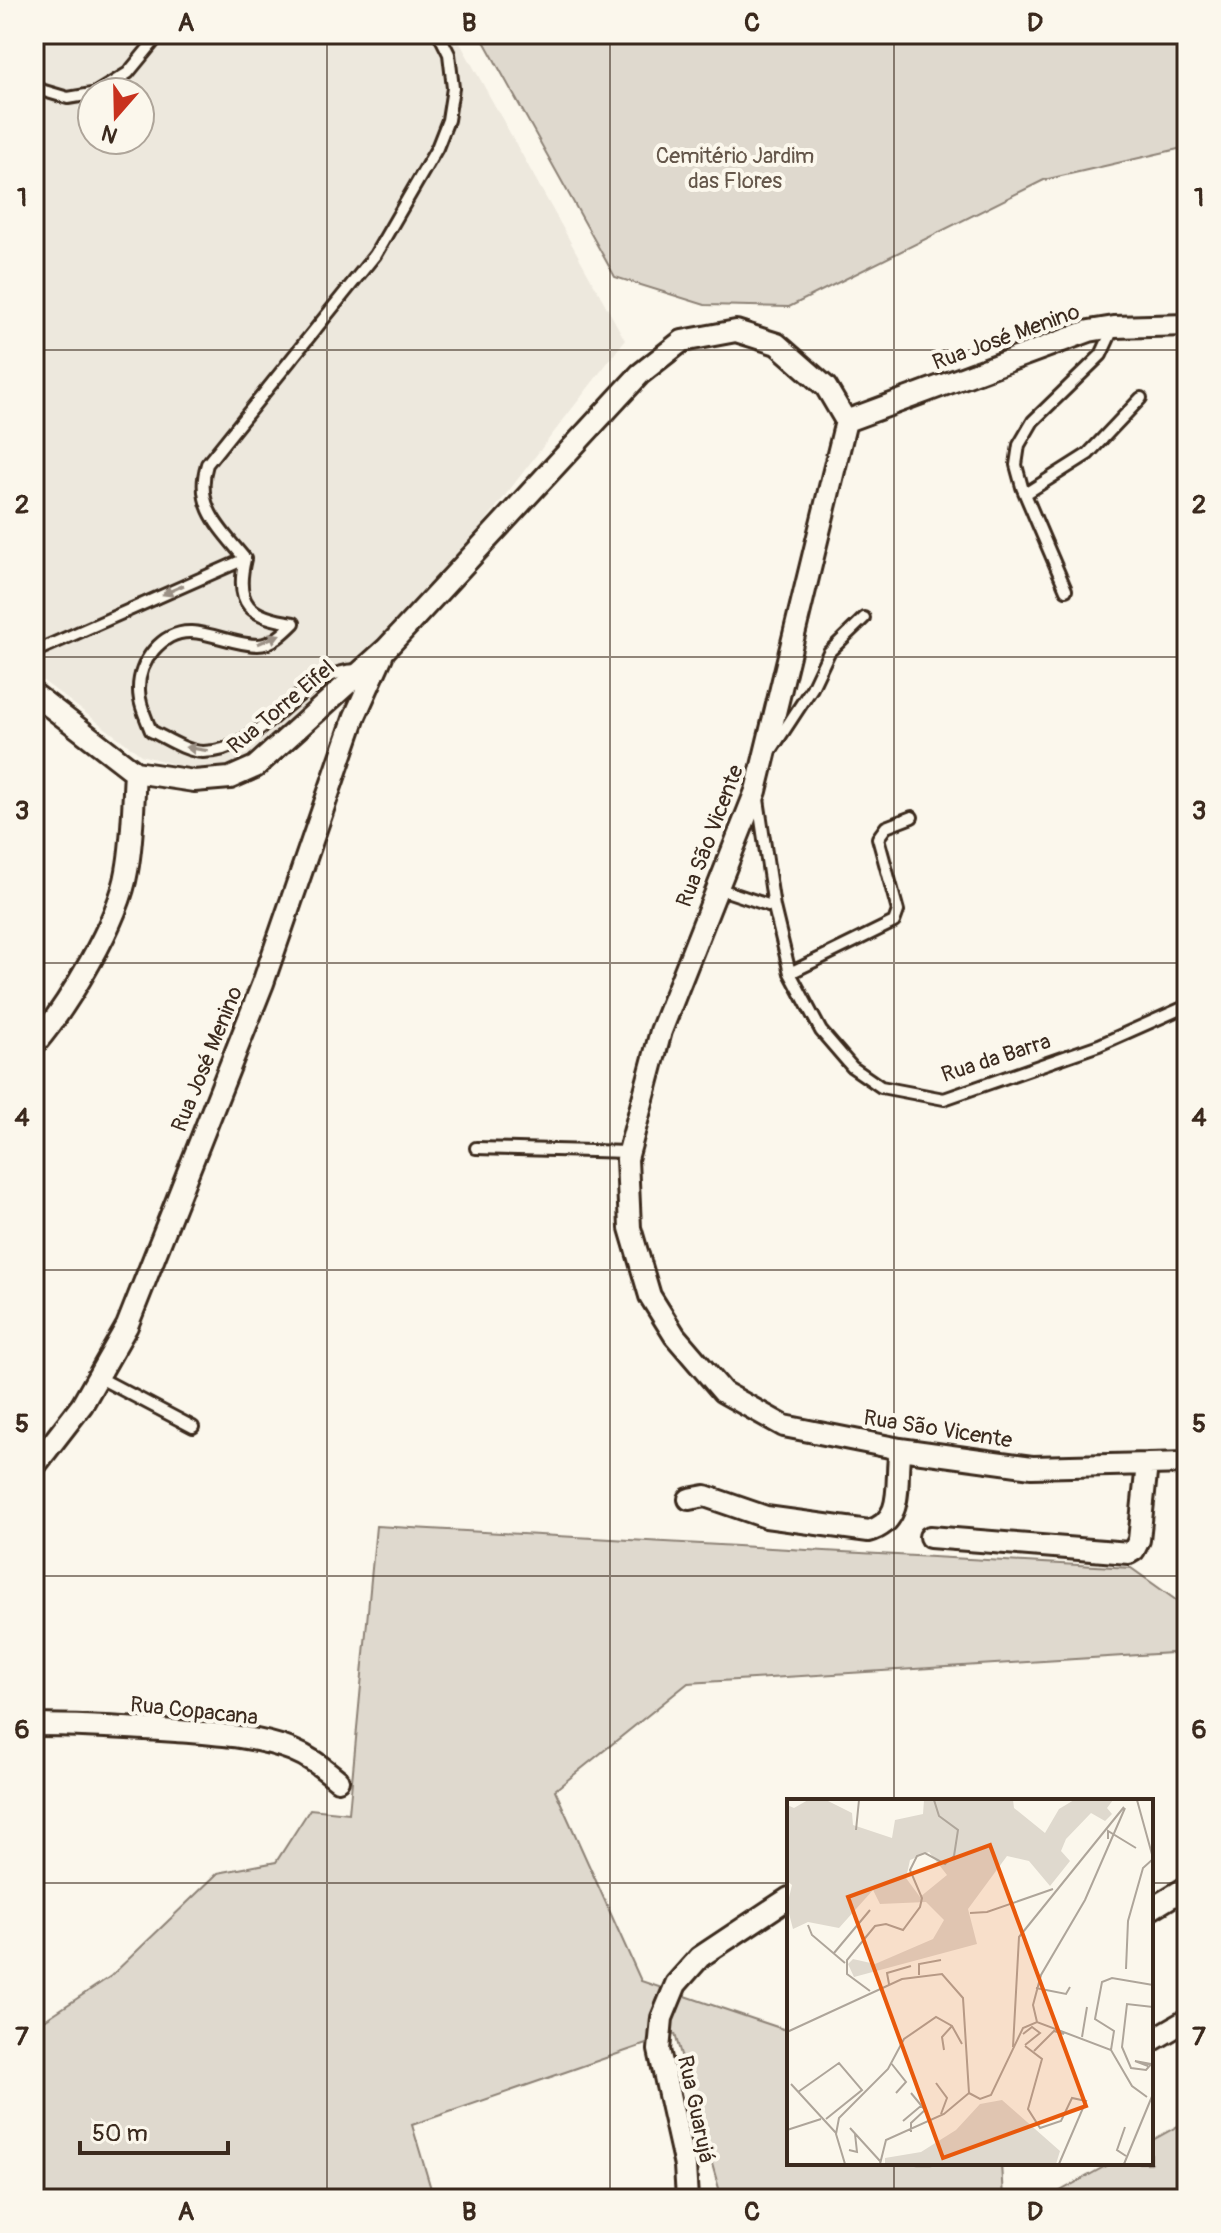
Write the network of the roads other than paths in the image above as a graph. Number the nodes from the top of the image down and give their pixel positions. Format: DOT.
graph roads {
  1 [pos="160,34"];
  2 [pos="439,34"];
  3 [pos="123,76"];
  4 [pos="34,88"];
  5 [pos="76,97"];
  6 [pos="1187,325"];
  7 [pos="1114,327"];
  8 [pos="1141,398"];
  9 [pos="846,421"];
  10 [pos="1025,494"];
  11 [pos="245,559"];
  12 [pos="1066,590"];
  13 [pos="864,618"];
  14 [pos="386,649"];
  15 [pos="34,652"];
  16 [pos="361,670"];
  17 [pos="34,694"];
  18 [pos="764,759"];
  19 [pos="135,772"];
  20 [pos="756,791"];
  21 [pos="912,817"];
  22 [pos="717,888"];
  23 [pos="774,907"];
  24 [pos="790,973"];
  25 [pos="1187,1006"];
  26 [pos="42,1023"];
  27 [pos="34,1045"];
  28 [pos="476,1148"];
  29 [pos="629,1152"];
  30 [pos="98,1377"];
  31 [pos="193,1427"];
  32 [pos="900,1449"];
  33 [pos="1187,1463"];
  34 [pos="1147,1464"];
  35 [pos="34,1467"];
  36 [pos="689,1499"];
  37 [pos="930,1537"];
  38 [pos="34,1725"];
  39 [pos="338,1780"];
  40 [pos="1187,1887"];
  41 [pos="787,1899"];
  42 [pos="1153,1908"];
  43 [pos="1187,2020"];
  44 [pos="1153,2040"];
  45 [pos="687,2199"];
  1 -- 3 [label="lane"];
  2 -- 11 [label="lane"];
  4 -- 5 [label="lane"];
  6 -- 7 [label="street, Rua José Menino"];
  7 -- 9 [label="street, Rua José Menino"];
  7 -- 10 [label="lane"];
  8 -- 10 [label="lane"];
  9 -- 14 [label="street"];
  9 -- 18 [label="street, Rua São Vicente"];
  10 -- 12 [label="lane"];
  11 -- 15 [label="lane, one-way"];
  16 -- 11 [label="lane, one-way"];
  13 -- 18 [label="lane"];
  14 -- 16 [label="street, Rua Torre Eifel"];
  14 -- 30 [label="street, Rua José Menino"];
  16 -- 19 [label="street, Rua Torre Eifel"];
  17 -- 19 [label="street, Rua Torre Eifel"];
  18 -- 20 [label="street, Rua São Vicente"];
  19 -- 26 [label="street"];
  20 -- 22 [label="street, Rua São Vicente"];
  20 -- 23 [label="lane, Rua da Barra"];
  21 -- 24 [label="lane"];
  22 -- 23 [label="lane"];
  22 -- 29 [label="street, Rua São Vicente"];
  23 -- 24 [label="lane, Rua da Barra"];
  24 -- 25 [label="lane, Rua da Barra"];
  26 -- 27 [label="street"];
  28 -- 29 [label="lane"];
  29 -- 32 [label="street, Rua São Vicente"];
  30 -- 31 [label="lane"];
  30 -- 35 [label="street, Rua José Menino"];
  32 -- 34 [label="street, Rua São Vicente"];
  32 -- 36 [label="street"];
  33 -- 34 [label="street, Rua São Vicente"];
  34 -- 37 [label="street"];
  38 -- 39 [label="street, Rua Copacana"];
  40 -- 42 [label="street"];
  41 -- 45 [label="street, Rua Guarujá"];
  43 -- 44 [label="street"];
}
